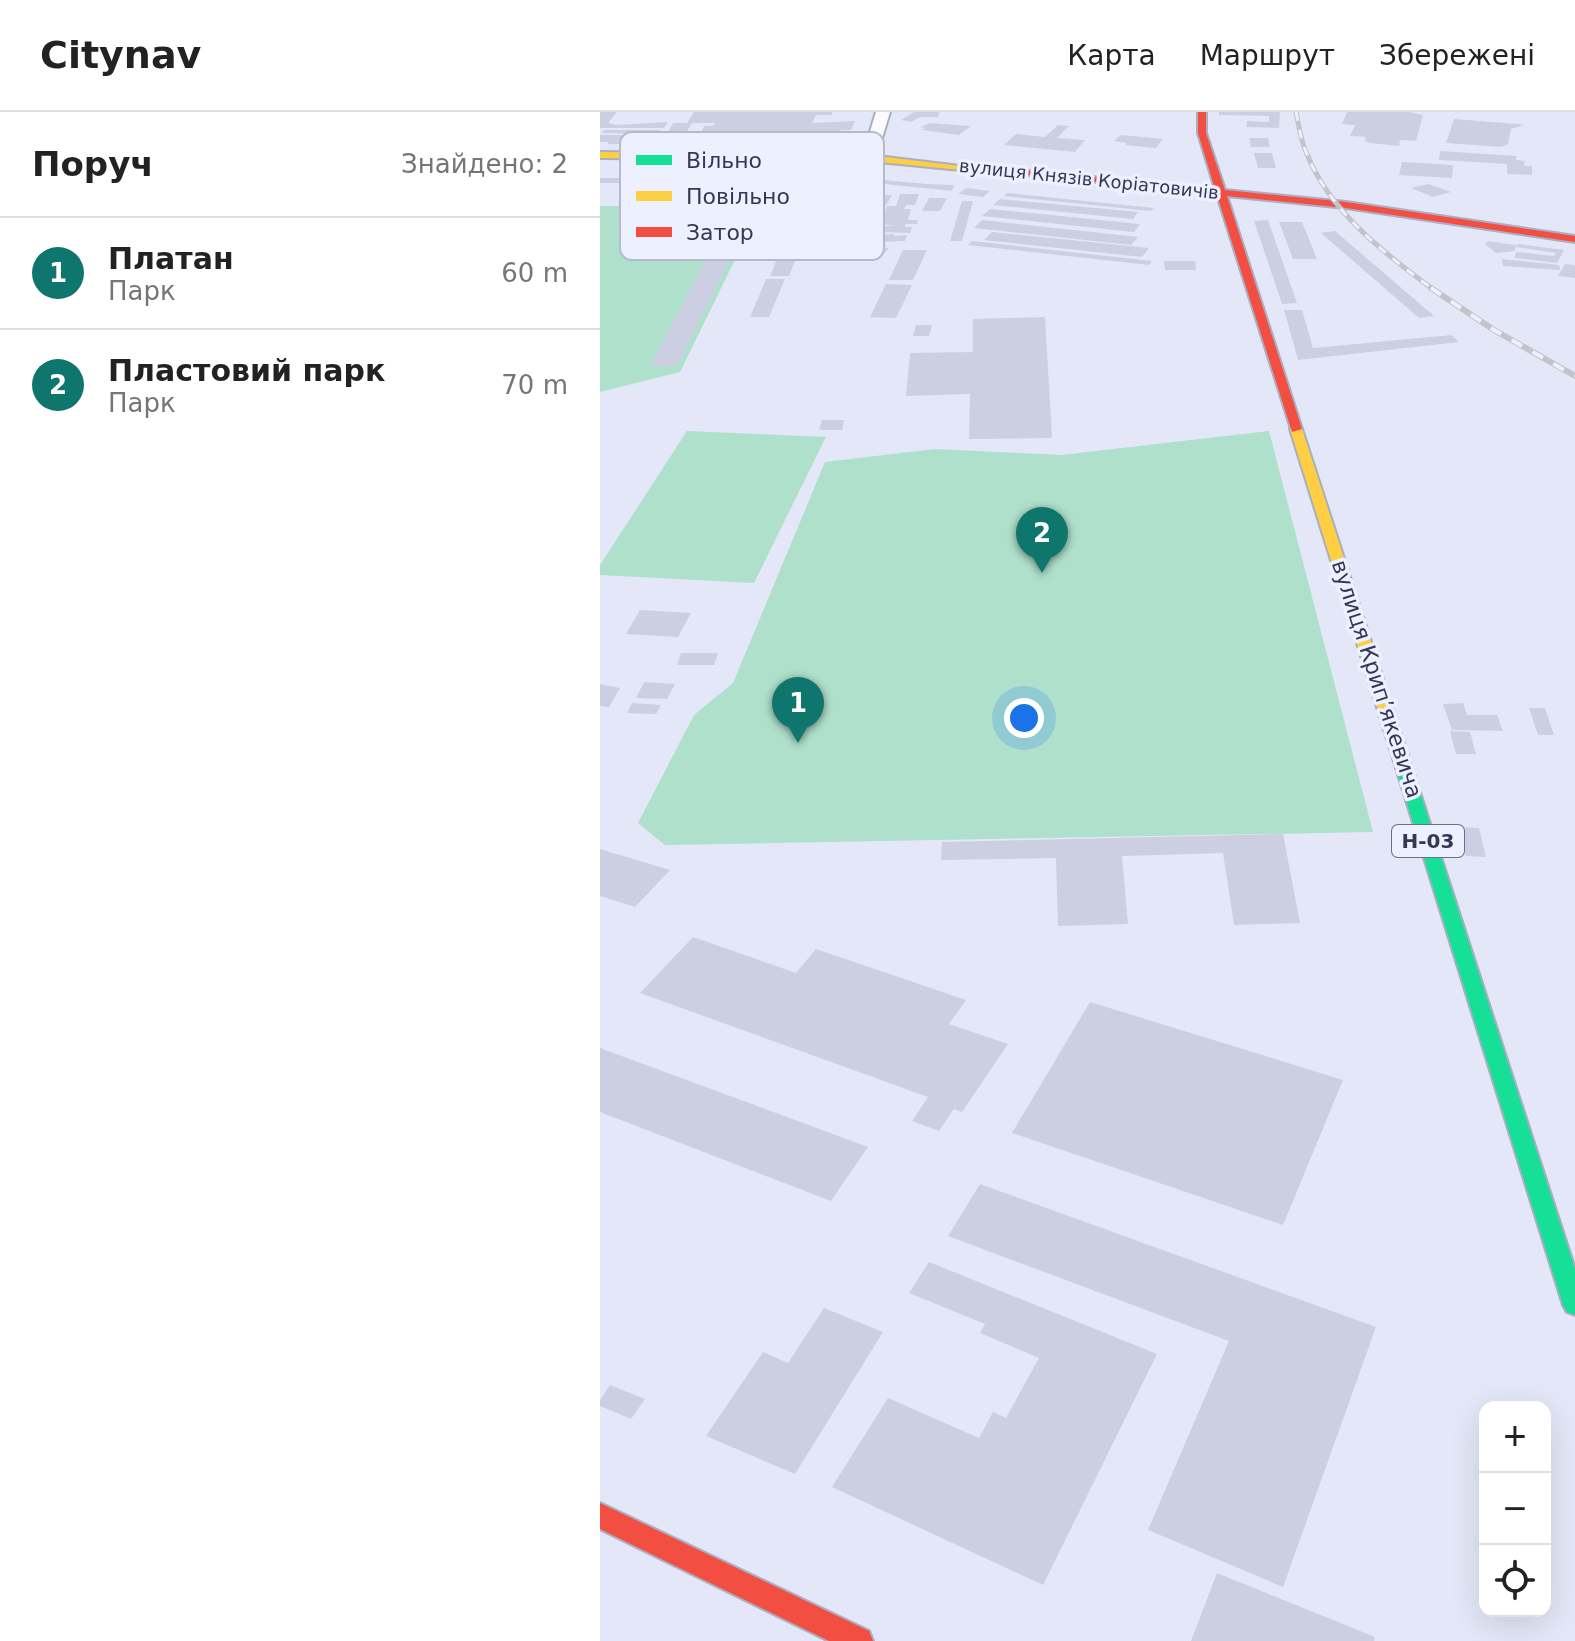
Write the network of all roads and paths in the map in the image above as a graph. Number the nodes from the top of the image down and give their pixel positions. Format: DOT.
graph roads {
  1 [pos="883,112"];
  2 [pos="1202,112"];
  3 [pos="877,132"];
  4 [pos="600,155"];
  5 [pos="620,155"];
  6 [pos="884,159"];
  7 [pos="1220,192"];
  8 [pos="1575,239"];
  9 [pos="1575,1305"];
  10 [pos="600,1516"];
  11 [pos="859,1641"];
  1 -- 3 [label="street"];
  2 -- 7 [label="main road, Н-03"];
  4 -- 5 [label="main road, вулиця Князів Коріатовичів"];
  6 -- 7 [label="main road, вулиця Князів Коріатовичів"];
  7 -- 8 [label="main road, вулиця Князів Коріатовичів"];
  7 -- 9 [label="main road, вулиця Крипʼякевича / Н-03"];
  10 -- 11 [label="main road"];
}
